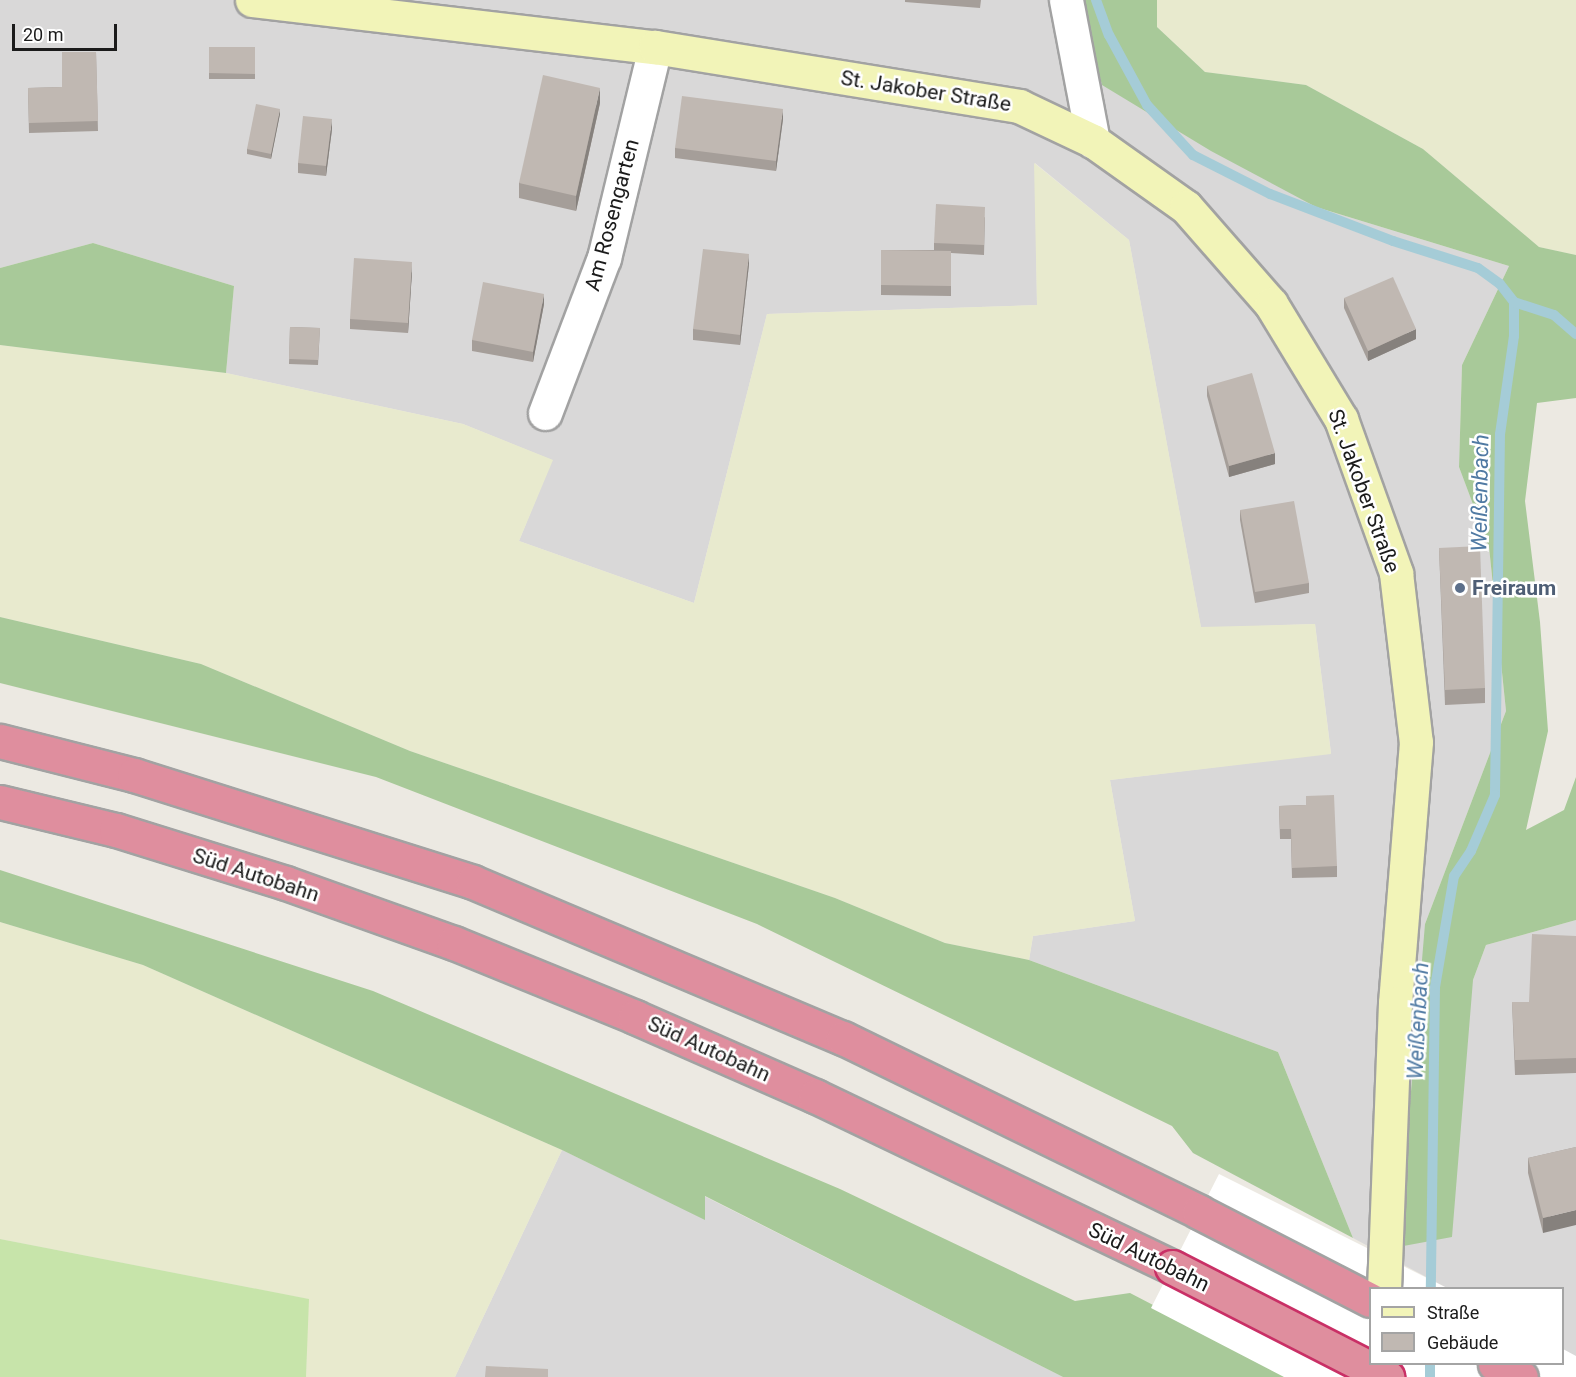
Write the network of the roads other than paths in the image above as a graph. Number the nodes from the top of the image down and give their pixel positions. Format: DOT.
graph roads {
  1 [pos="252,0"];
  2 [pos="1066,0"];
  3 [pos="655,47"];
  4 [pos="1093,141"];
  5 [pos="545,413"];
  6 [pos="0,741"];
  7 [pos="0,802"];
  8 [pos="1384,1287"];
  9 [pos="1369,1299"];
  10 [pos="1497,1365"];
  11 [pos="1386,1377"];
  12 [pos="1521,1377"];
  1 -- 3 [label="main road, St. Jakober Straße"];
  2 -- 4 [label="street"];
  3 -- 4 [label="main road, St. Jakober Straße"];
  3 -- 5 [label="street, Am Rosengarten"];
  4 -- 8 [label="main road, St. Jakober Straße"];
  6 -- 9 [label="highway"];
  7 -- 11 [label="highway, Süd Autobahn, bridge"];
  10 -- 12 [label="highway"];
}
